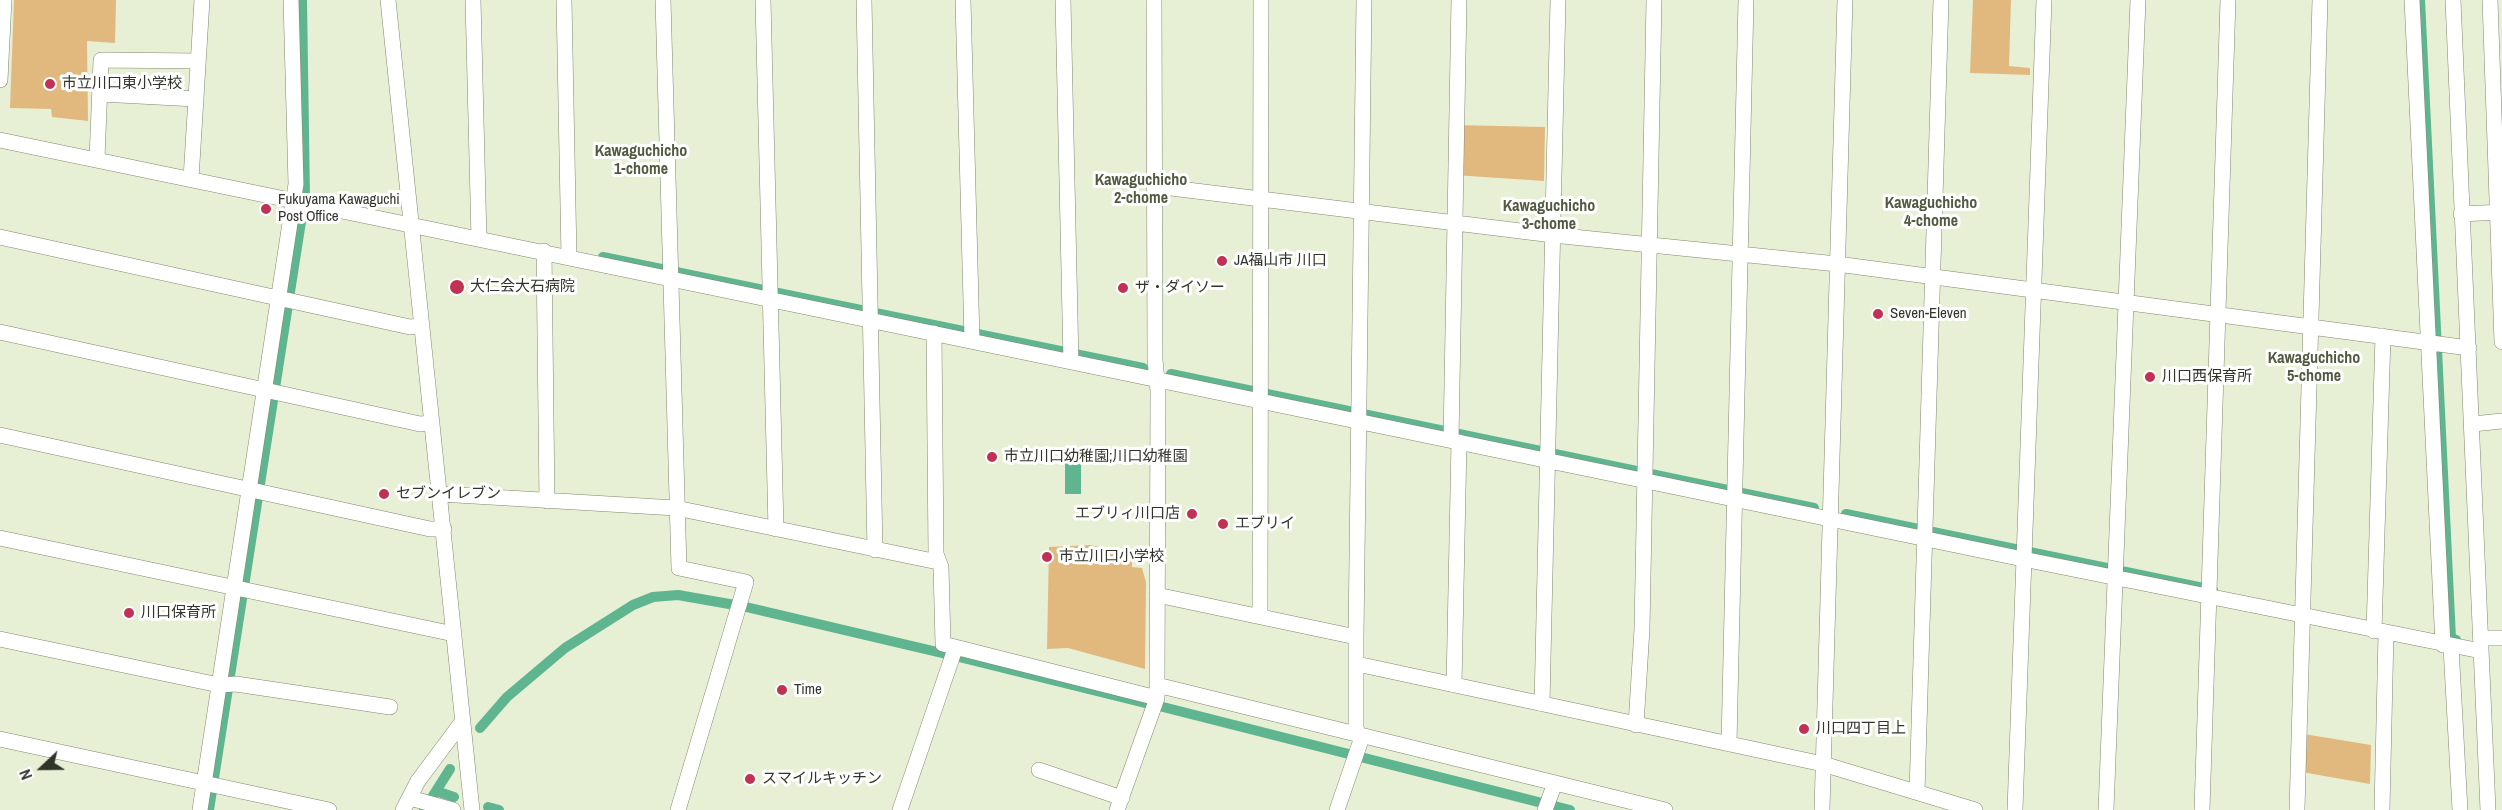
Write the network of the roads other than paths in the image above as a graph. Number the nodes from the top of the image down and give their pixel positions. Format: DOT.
graph roads {
  1 [pos="4,0"];
  2 [pos="202,0"];
  3 [pos="291,0"];
  4 [pos="388,0"];
  5 [pos="473,0"];
  6 [pos="564,0"];
  7 [pos="663,0"];
  8 [pos="763,0"];
  9 [pos="864,0"];
  10 [pos="963,0"];
  11 [pos="1063,0"];
  12 [pos="1154,0"];
  13 [pos="1261,0"];
  14 [pos="1364,0"];
  15 [pos="1459,0"];
  16 [pos="1558,0"];
  17 [pos="1654,0"];
  18 [pos="1746,0"];
  19 [pos="1845,0"];
  20 [pos="1941,0"];
  21 [pos="2044,0"];
  22 [pos="2138,0"];
  23 [pos="2228,0"];
  24 [pos="2320,0"];
  25 [pos="2412,0"];
  26 [pos="2453,0"];
  27 [pos="2458,0"];
  28 [pos="2490,0"];
  29 [pos="198,61"];
  30 [pos="0,80"];
  31 [pos="100,94"];
  32 [pos="196,99"];
  33 [pos="0,140"];
  34 [pos="97,159"];
  35 [pos="191,178"];
  36 [pos="1155,186"];
  37 [pos="1261,200"];
  38 [pos="298,201"];
  39 [pos="1363,211"];
  40 [pos="2500,212"];
  41 [pos="2461,214"];
  42 [pos="1456,223"];
  43 [pos="412,225"];
  44 [pos="1553,235"];
  45 [pos="0,237"];
  46 [pos="479,239"];
  47 [pos="1649,243"];
  48 [pos="544,251"];
  49 [pos="1740,254"];
  50 [pos="569,257"];
  51 [pos="1837,264"];
  52 [pos="1934,277"];
  53 [pos="670,278"];
  54 [pos="2034,289"];
  55 [pos="284,298"];
  56 [pos="770,299"];
  57 [pos="2127,302"];
  58 [pos="2219,314"];
  59 [pos="872,320"];
  60 [pos="422,326"];
  61 [pos="2309,328"];
  62 [pos="0,332"];
  63 [pos="934,333"];
  64 [pos="2383,336"];
  65 [pos="972,340"];
  66 [pos="2502,342"];
  67 [pos="2429,343"];
  68 [pos="2469,348"];
  69 [pos="1071,362"];
  70 [pos="1157,380"];
  71 [pos="270,391"];
  72 [pos="1260,401"];
  73 [pos="2502,421"];
  74 [pos="1360,422"];
  75 [pos="432,423"];
  76 [pos="2473,424"];
  77 [pos="0,435"];
  78 [pos="1455,441"];
  79 [pos="1548,460"];
  80 [pos="1646,481"];
  81 [pos="255,491"];
  82 [pos="440,494"];
  83 [pos="1734,499"];
  84 [pos="547,501"];
  85 [pos="676,508"];
  86 [pos="1830,519"];
  87 [pos="444,529"];
  88 [pos="776,530"];
  89 [pos="0,538"];
  90 [pos="1925,538"];
  91 [pos="875,550"];
  92 [pos="2023,559"];
  93 [pos="938,562"];
  94 [pos="2116,578"];
  95 [pos="240,590"];
  96 [pos="1156,595"];
  97 [pos="2208,596"];
  98 [pos="2301,615"];
  99 [pos="1260,616"];
  100 [pos="2380,632"];
  101 [pos="454,634"];
  102 [pos="1356,637"];
  103 [pos="2502,638"];
  104 [pos="0,639"];
  105 [pos="2481,645"];
  106 [pos="2447,646"];
  107 [pos="955,649"];
  108 [pos="1357,664"];
  109 [pos="226,684"];
  110 [pos="1454,685"];
  111 [pos="1157,692"];
  112 [pos="1542,704"];
  113 [pos="390,707"];
  114 [pos="462,722"];
  115 [pos="1636,725"];
  116 [pos="1359,734"];
  117 [pos="0,739"];
  118 [pos="1729,744"];
  119 [pos="1823,764"];
  120 [pos="1040,770"];
  121 [pos="1555,783"];
  122 [pos="211,785"];
  123 [pos="1917,792"];
  124 [pos="413,803"];
  125 [pos="1120,804"];
  126 [pos="1547,806"];
  127 [pos="448,808"];
  128 [pos="200,810"];
  129 [pos="329,810"];
  130 [pos="472,810"];
  131 [pos="678,810"];
  132 [pos="900,810"];
  133 [pos="1337,810"];
  134 [pos="1665,810"];
  135 [pos="1822,810"];
  136 [pos="1975,810"];
  137 [pos="2015,810"];
  138 [pos="2106,810"];
  139 [pos="2202,810"];
  140 [pos="2297,810"];
  141 [pos="2382,810"];
  142 [pos="2460,810"];
  143 [pos="2488,810"];
  1 -- 30 [label="street"];
  2 -- 29 [label="street"];
  3 -- 38 [label="street"];
  4 -- 43 [label="street"];
  5 -- 46 [label="street"];
  6 -- 50 [label="street"];
  7 -- 53 [label="street"];
  8 -- 56 [label="street"];
  9 -- 59 [label="street"];
  10 -- 65 [label="street"];
  11 -- 69 [label="street"];
  12 -- 36 [label="street"];
  13 -- 37 [label="street"];
  14 -- 39 [label="street"];
  15 -- 42 [label="street"];
  16 -- 44 [label="street"];
  17 -- 47 [label="street"];
  18 -- 49 [label="street"];
  19 -- 51 [label="street"];
  20 -- 52 [label="street"];
  21 -- 54 [label="street"];
  22 -- 57 [label="street"];
  23 -- 58 [label="street"];
  24 -- 61 [label="street"];
  25 -- 67 [label="street"];
  26 -- 27 [label="street"];
  26 -- 41 [label="street"];
  28 -- 40 [label="street"];
  29 -- 31 [label="street"];
  29 -- 32 [label="street"];
  31 -- 32 [label="street"];
  31 -- 34 [label="street"];
  32 -- 35 [label="street"];
  33 -- 34 [label="street"];
  34 -- 35 [label="street"];
  35 -- 38 [label="street"];
  36 -- 37 [label="street"];
  36 -- 70 [label="street"];
  37 -- 39 [label="street"];
  37 -- 72 [label="street"];
  38 -- 43 [label="street"];
  38 -- 55 [label="street"];
  39 -- 42 [label="street"];
  39 -- 74 [label="street"];
  40 -- 41 [label="street"];
  40 -- 66 [label="street"];
  41 -- 68 [label="street"];
  42 -- 44 [label="street"];
  42 -- 78 [label="street"];
  43 -- 46 [label="street"];
  43 -- 60 [label="street"];
  44 -- 47 [label="street"];
  44 -- 79 [label="street"];
  45 -- 55 [label="street"];
  46 -- 48 [label="street"];
  47 -- 49 [label="street"];
  47 -- 80 [label="street"];
  48 -- 50 [label="street"];
  48 -- 84 [label="street"];
  49 -- 51 [label="street"];
  49 -- 83 [label="street"];
  50 -- 53 [label="street"];
  51 -- 52 [label="street"];
  51 -- 86 [label="street"];
  52 -- 54 [label="street"];
  52 -- 90 [label="street"];
  53 -- 56 [label="street"];
  53 -- 85 [label="street"];
  54 -- 57 [label="street"];
  54 -- 92 [label="street"];
  55 -- 60 [label="street"];
  55 -- 71 [label="street"];
  56 -- 59 [label="street"];
  56 -- 88 [label="street"];
  57 -- 58 [label="street"];
  57 -- 94 [label="street"];
  58 -- 61 [label="street"];
  58 -- 97 [label="street"];
  59 -- 63 [label="street"];
  59 -- 91 [label="street"];
  60 -- 75 [label="street"];
  61 -- 64 [label="street"];
  61 -- 98 [label="street"];
  62 -- 71 [label="street"];
  63 -- 65 [label="street"];
  63 -- 93 [label="street"];
  64 -- 67 [label="street"];
  64 -- 100 [label="street"];
  65 -- 69 [label="street"];
  67 -- 68 [label="street"];
  67 -- 106 [label="street"];
  68 -- 76 [label="street"];
  69 -- 70 [label="street"];
  70 -- 72 [label="street"];
  70 -- 96 [label="street"];
  71 -- 75 [label="street"];
  71 -- 81 [label="street"];
  72 -- 74 [label="street"];
  72 -- 99 [label="street"];
  73 -- 76 [label="street"];
  74 -- 78 [label="street"];
  74 -- 102 [label="street"];
  75 -- 82 [label="street"];
  76 -- 105 [label="street"];
  77 -- 81 [label="street"];
  78 -- 79 [label="street"];
  78 -- 110 [label="street"];
  79 -- 80 [label="street"];
  79 -- 112 [label="street"];
  80 -- 83 [label="street"];
  80 -- 115 [label="street"];
  81 -- 87 [label="street"];
  81 -- 95 [label="street"];
  82 -- 84 [label="street"];
  82 -- 87 [label="street"];
  83 -- 86 [label="street"];
  83 -- 118 [label="street"];
  84 -- 85 [label="street"];
  85 -- 88 [label="street"];
  85 -- 131 [label="street"];
  86 -- 90 [label="street"];
  86 -- 119 [label="street"];
  87 -- 101 [label="street"];
  88 -- 91 [label="street"];
  89 -- 95 [label="street"];
  90 -- 92 [label="street"];
  90 -- 123 [label="street"];
  91 -- 93 [label="street"];
  92 -- 94 [label="street"];
  92 -- 137 [label="street"];
  93 -- 107 [label="street"];
  94 -- 97 [label="street"];
  94 -- 138 [label="street"];
  95 -- 101 [label="street"];
  95 -- 109 [label="street"];
  96 -- 99 [label="street"];
  96 -- 111 [label="street"];
  97 -- 98 [label="street"];
  97 -- 139 [label="street"];
  98 -- 100 [label="street"];
  98 -- 140 [label="street"];
  99 -- 102 [label="street"];
  100 -- 106 [label="street"];
  100 -- 141 [label="street"];
  101 -- 114 [label="street"];
  102 -- 108 [label="street"];
  103 -- 105 [label="street"];
  104 -- 109 [label="street"];
  105 -- 106 [label="street"];
  105 -- 143 [label="street"];
  106 -- 142 [label="street"];
  107 -- 111 [label="street"];
  107 -- 132 [label="street"];
  108 -- 110 [label="street"];
  108 -- 116 [label="street"];
  109 -- 113 [label="street"];
  109 -- 122 [label="street"];
  110 -- 112 [label="street"];
  111 -- 116 [label="street"];
  111 -- 125 [label="street"];
  112 -- 115 [label="street"];
  114 -- 124 [label="street"];
  114 -- 130 [label="street"];
  115 -- 118 [label="street"];
  116 -- 121 [label="street"];
  116 -- 133 [label="street"];
  117 -- 122 [label="street"];
  118 -- 119 [label="street"];
  119 -- 123 [label="street"];
  119 -- 135 [label="street"];
  120 -- 125 [label="street"];
  121 -- 126 [label="street"];
  121 -- 134 [label="street"];
  122 -- 128 [label="street"];
  122 -- 129 [label="street"];
  123 -- 136 [label="street"];
  124 -- 127 [label="street"];
}
